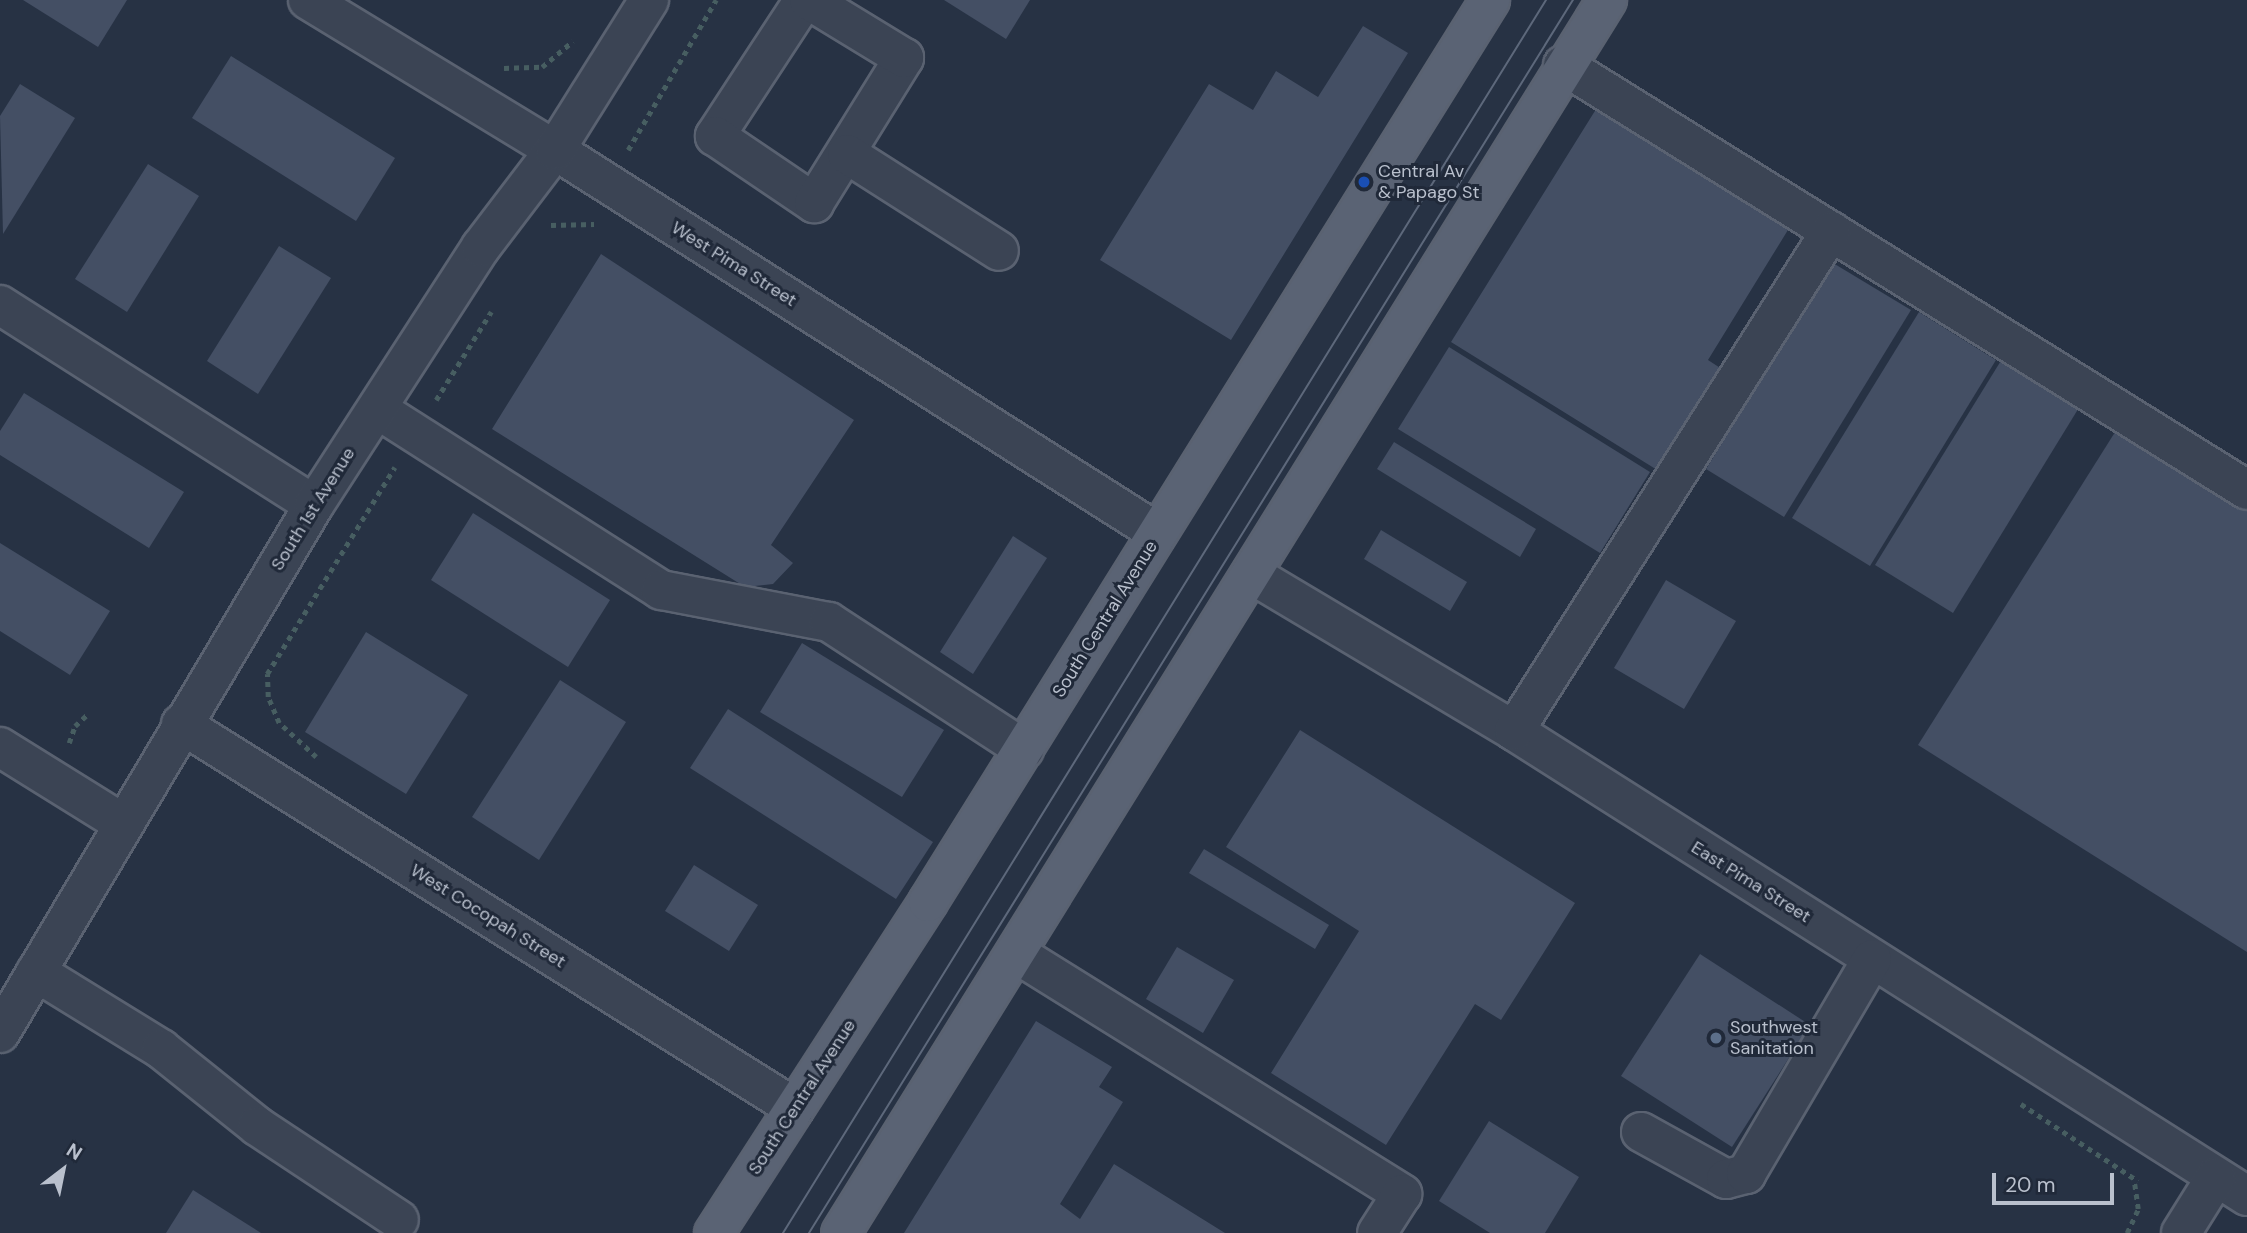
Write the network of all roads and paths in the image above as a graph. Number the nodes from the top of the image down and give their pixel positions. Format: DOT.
graph roads {
  1 [pos="308,0"];
  2 [pos="649,0"];
  3 [pos="804,0"];
  4 [pos="809,0"];
  5 [pos="1490,0"];
  6 [pos="1607,0"];
  7 [pos="576,37"];
  8 [pos="497,65"];
  9 [pos="1563,65"];
  10 [pos="555,150"];
  11 [pos="847,154"];
  12 [pos="559,213"];
  13 [pos="559,223"];
  14 [pos="1831,231"];
  15 [pos="999,251"];
  16 [pos="0,304"];
  17 [pos="377,409"];
  18 [pos="2247,490"];
  19 [pos="314,505"];
  20 [pos="1158,533"];
  21 [pos="1251,574"];
  22 [pos="88,714"];
  23 [pos="181,724"];
  24 [pos="1514,731"];
  25 [pos="0,747"];
  26 [pos="1024,749"];
  27 [pos="66,788"];
  28 [pos="122,823"];
  29 [pos="1017,954"];
  30 [pos="1872,959"];
  31 [pos="36,972"];
  32 [pos="0,1033"];
  33 [pos="794,1108"];
  34 [pos="1641,1132"];
  35 [pos="2134,1179"];
  36 [pos="2232,1187"];
  37 [pos="399,1220"];
  38 [pos="714,1233"];
  39 [pos="841,1233"];
  40 [pos="1377,1233"];
  41 [pos="2127,1233"];
  42 [pos="2181,1233"];
  1 -- 10 [label="street, West Pima Street"];
  2 -- 10 [label="street, South 1st Avenue"];
  3 -- 11 [label="street"];
  4 -- 11 [label="street"];
  5 -- 20 [label="main road, South Central Avenue"];
  6 -- 9 [label="main road"];
  7 -- 8 [label="path"];
  9 -- 14 [label="street"];
  9 -- 21 [label="main road"];
  10 -- 17 [label="street, South 1st Avenue"];
  10 -- 20 [label="street, West Pima Street"];
  11 -- 15 [label="street"];
  12 -- 13 [label="path"];
  14 -- 18 [label="street"];
  14 -- 24 [label="street"];
  16 -- 19 [label="street"];
  17 -- 19 [label="street, South 1st Avenue"];
  17 -- 26 [label="street"];
  19 -- 23 [label="street, South 1st Avenue"];
  20 -- 26 [label="main road, South Central Avenue"];
  21 -- 24 [label="street, East Pima Street"];
  21 -- 29 [label="main road"];
  22 -- 27 [label="path"];
  23 -- 28 [label="street, South 1st Avenue"];
  23 -- 33 [label="street, West Cocopah Street"];
  24 -- 30 [label="street, East Pima Street"];
  25 -- 27 [label="street"];
  26 -- 33 [label="main road, South Central Avenue"];
  27 -- 28 [label="street"];
  28 -- 31 [label="street, South 1st Avenue"];
  29 -- 39 [label="main road"];
  29 -- 40 [label="street"];
  30 -- 34 [label="street"];
  30 -- 36 [label="street, East Pima Street"];
  31 -- 32 [label="street, South 1st Avenue"];
  31 -- 37 [label="street"];
  33 -- 38 [label="main road, South Central Avenue"];
  35 -- 41 [label="path"];
  36 -- 42 [label="street"];
}
